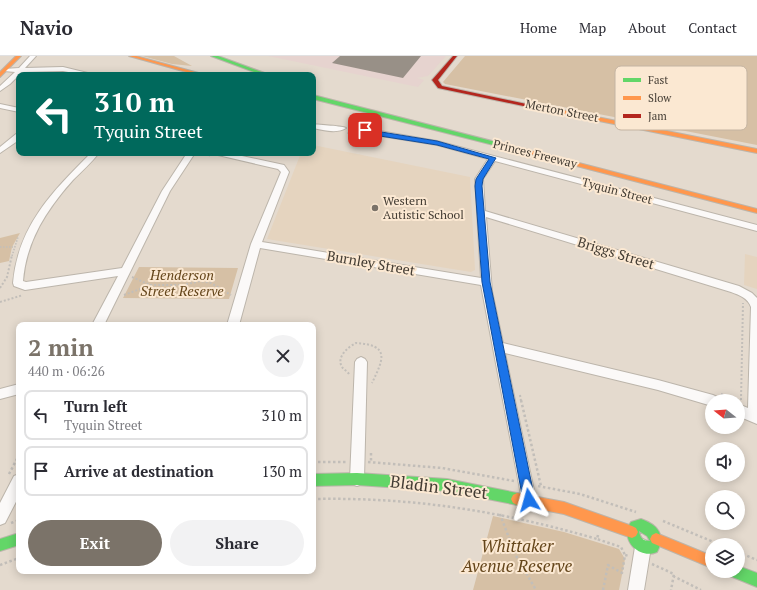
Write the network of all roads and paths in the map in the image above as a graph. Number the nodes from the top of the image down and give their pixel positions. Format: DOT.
graph roads {
  1 [pos="19,56"];
  2 [pos="33,56"];
  3 [pos="131,56"];
  4 [pos="213,56"];
  5 [pos="455,56"];
  6 [pos="20,70"];
  7 [pos="80,72"];
  8 [pos="192,72"];
  9 [pos="258,72"];
  10 [pos="3,73"];
  11 [pos="16,74"];
  12 [pos="0,89"];
  13 [pos="316,100"];
  14 [pos="0,106"];
  15 [pos="16,109"];
  16 [pos="615,123"];
  17 [pos="316,126"];
  18 [pos="342,128"];
  19 [pos="365,130"];
  20 [pos="652,130"];
  21 [pos="16,138"];
  22 [pos="0,150"];
  23 [pos="757,151"];
  24 [pos="92,156"];
  25 [pos="189,156"];
  26 [pos="221,156"];
  27 [pos="493,158"];
  28 [pos="757,211"];
  29 [pos="482,213"];
  30 [pos="757,228"];
  31 [pos="256,244"];
  32 [pos="0,247"];
  33 [pos="13,247"];
  34 [pos="125,271"];
  35 [pos="486,282"];
  36 [pos="129,283"];
  37 [pos="151,285"];
  38 [pos="126,289"];
  39 [pos="231,295"];
  40 [pos="747,297"];
  41 [pos="100,322"];
  42 [pos="234,322"];
  43 [pos="499,347"];
  44 [pos="361,362"];
  45 [pos="519,388"];
  46 [pos="16,390"];
  47 [pos="0,394"];
  48 [pos="741,394"];
  49 [pos="705,398"];
  50 [pos="745,409"];
  51 [pos="756,417"];
  52 [pos="357,479"];
  53 [pos="316,480"];
  54 [pos="541,486"];
  55 [pos="16,487"];
  56 [pos="316,499"];
  57 [pos="529,500"];
  58 [pos="500,514"];
  59 [pos="0,518"];
  60 [pos="632,532"];
  61 [pos="597,539"];
  62 [pos="16,540"];
  63 [pos="649,543"];
  64 [pos="0,545"];
  65 [pos="745,555"];
  66 [pos="16,559"];
  67 [pos="705,560"];
  68 [pos="757,560"];
  69 [pos="0,565"];
  70 [pos="745,575"];
  71 [pos="673,576"];
  72 [pos="757,580"];
  73 [pos="536,590"];
  74 [pos="636,590"];
  75 [pos="701,590"];
  1 -- 10 [label="main road"];
  2 -- 6 [label="street"];
  3 -- 8 [label="main road"];
  4 -- 9 [label="main road"];
  5 -- 16 [label="main road, Merton Street"];
  6 -- 7 [label="street"];
  6 -- 10 [label="street"];
  11 -- 12 [label="street"];
  13 -- 28 [label="main road, Princes Freeway"];
  14 -- 15 [label="street"];
  17 -- 18 [label="street"];
  19 -- 27 [label="street, Tyquin Street"];
  20 -- 23 [label="main road, Merton Street"];
  21 -- 22 [label="street"];
  24 -- 34 [label="street"];
  25 -- 34 [label="street"];
  26 -- 31 [label="street"];
  27 -- 29 [label="street"];
  27 -- 30 [label="street, Tyquin Street"];
  29 -- 35 [label="street"];
  29 -- 40 [label="street, Briggs Street"];
  31 -- 35 [label="street, Burnley Street"];
  31 -- 42 [label="street"];
  32 -- 33 [label="path"];
  34 -- 41 [label="street"];
  35 -- 43 [label="street"];
  36 -- 37 [label="path"];
  37 -- 38 [label="path"];
  37 -- 39 [label="path"];
  40 -- 48 [label="path"];
  40 -- 51 [label="street"];
  43 -- 49 [label="street"];
  43 -- 57 [label="street"];
  44 -- 52 [label="street"];
  45 -- 54 [label="path"];
  46 -- 47 [label="street"];
  50 -- 51 [label="street"];
  52 -- 53 [label="main road, Bladin Street"];
  52 -- 57 [label="main road, Bladin Street"];
  55 -- 59 [label="street"];
  56 -- 58 [label="path"];
  57 -- 60 [label="main road, Bladin Street"];
  58 -- 61 [label="path"];
  58 -- 73 [label="path"];
  60 -- 63 [label="main road"];
  60 -- 63 [label="main road"];
  62 -- 64 [label="main road"];
  63 -- 67 [label="main road"];
  63 -- 74 [label="street"];
  65 -- 68 [label="path"];
  66 -- 69 [label="path"];
  70 -- 72 [label="main road"];
  71 -- 75 [label="path"];
}
